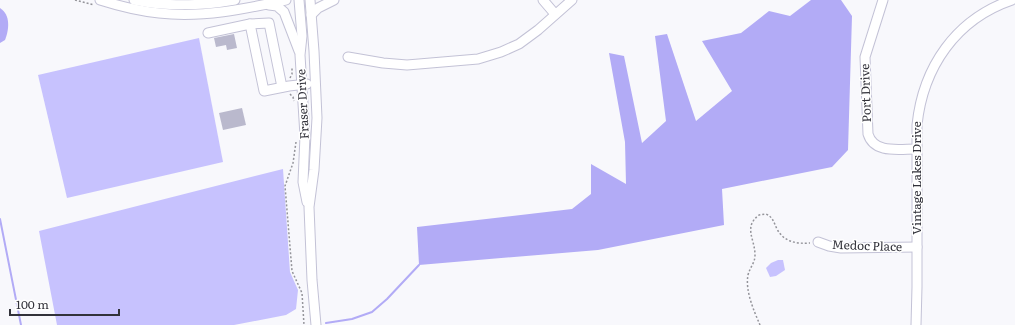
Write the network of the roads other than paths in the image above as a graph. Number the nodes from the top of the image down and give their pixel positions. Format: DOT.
graph roads {
  1 [pos="134,0"];
  2 [pos="235,0"];
  3 [pos="286,0"];
  4 [pos="299,0"];
  5 [pos="310,0"];
  6 [pos="334,0"];
  7 [pos="543,0"];
  8 [pos="572,0"];
  9 [pos="884,0"];
  10 [pos="1012,0"];
  11 [pos="98,3"];
  12 [pos="264,4"];
  13 [pos="555,14"];
  14 [pos="311,15"];
  15 [pos="250,24"];
  16 [pos="208,32"];
  17 [pos="300,55"];
  18 [pos="348,57"];
  19 [pos="285,84"];
  20 [pos="302,84"];
  21 [pos="316,85"];
  22 [pos="916,149"];
  23 [pos="309,207"];
  24 [pos="818,242"];
  25 [pos="917,248"];
  26 [pos="316,325"];
  27 [pos="916,325"];
  1 -- 2 [label="street"];
  3 -- 12 [label="street"];
  4 -- 17 [label="street, Fraser Drive"];
  5 -- 14 [label="street, Fraser Drive"];
  6 -- 14 [label="street"];
  7 -- 13 [label="street"];
  8 -- 13 [label="street"];
  9 -- 22 [label="street, Port Drive"];
  10 -- 22 [label="street, Vintage Lakes Drive"];
  11 -- 12 [label="street"];
  12 -- 17 [label="street"];
  13 -- 18 [label="street"];
  14 -- 21 [label="street, Fraser Drive"];
  15 -- 16 [label="street"];
  15 -- 19 [label="street"];
  15 -- 19 [label="street"];
  17 -- 20 [label="street, Fraser Drive"];
  19 -- 20 [label="street"];
  20 -- 21 [label="street"];
  20 -- 23 [label="street, Fraser Drive"];
  21 -- 23 [label="street, Fraser Drive"];
  22 -- 25 [label="street, Vintage Lakes Drive"];
  23 -- 26 [label="street, Fraser Drive"];
  24 -- 25 [label="street, Medoc Place"];
  25 -- 27 [label="street, Vintage Lakes Drive"];
}
